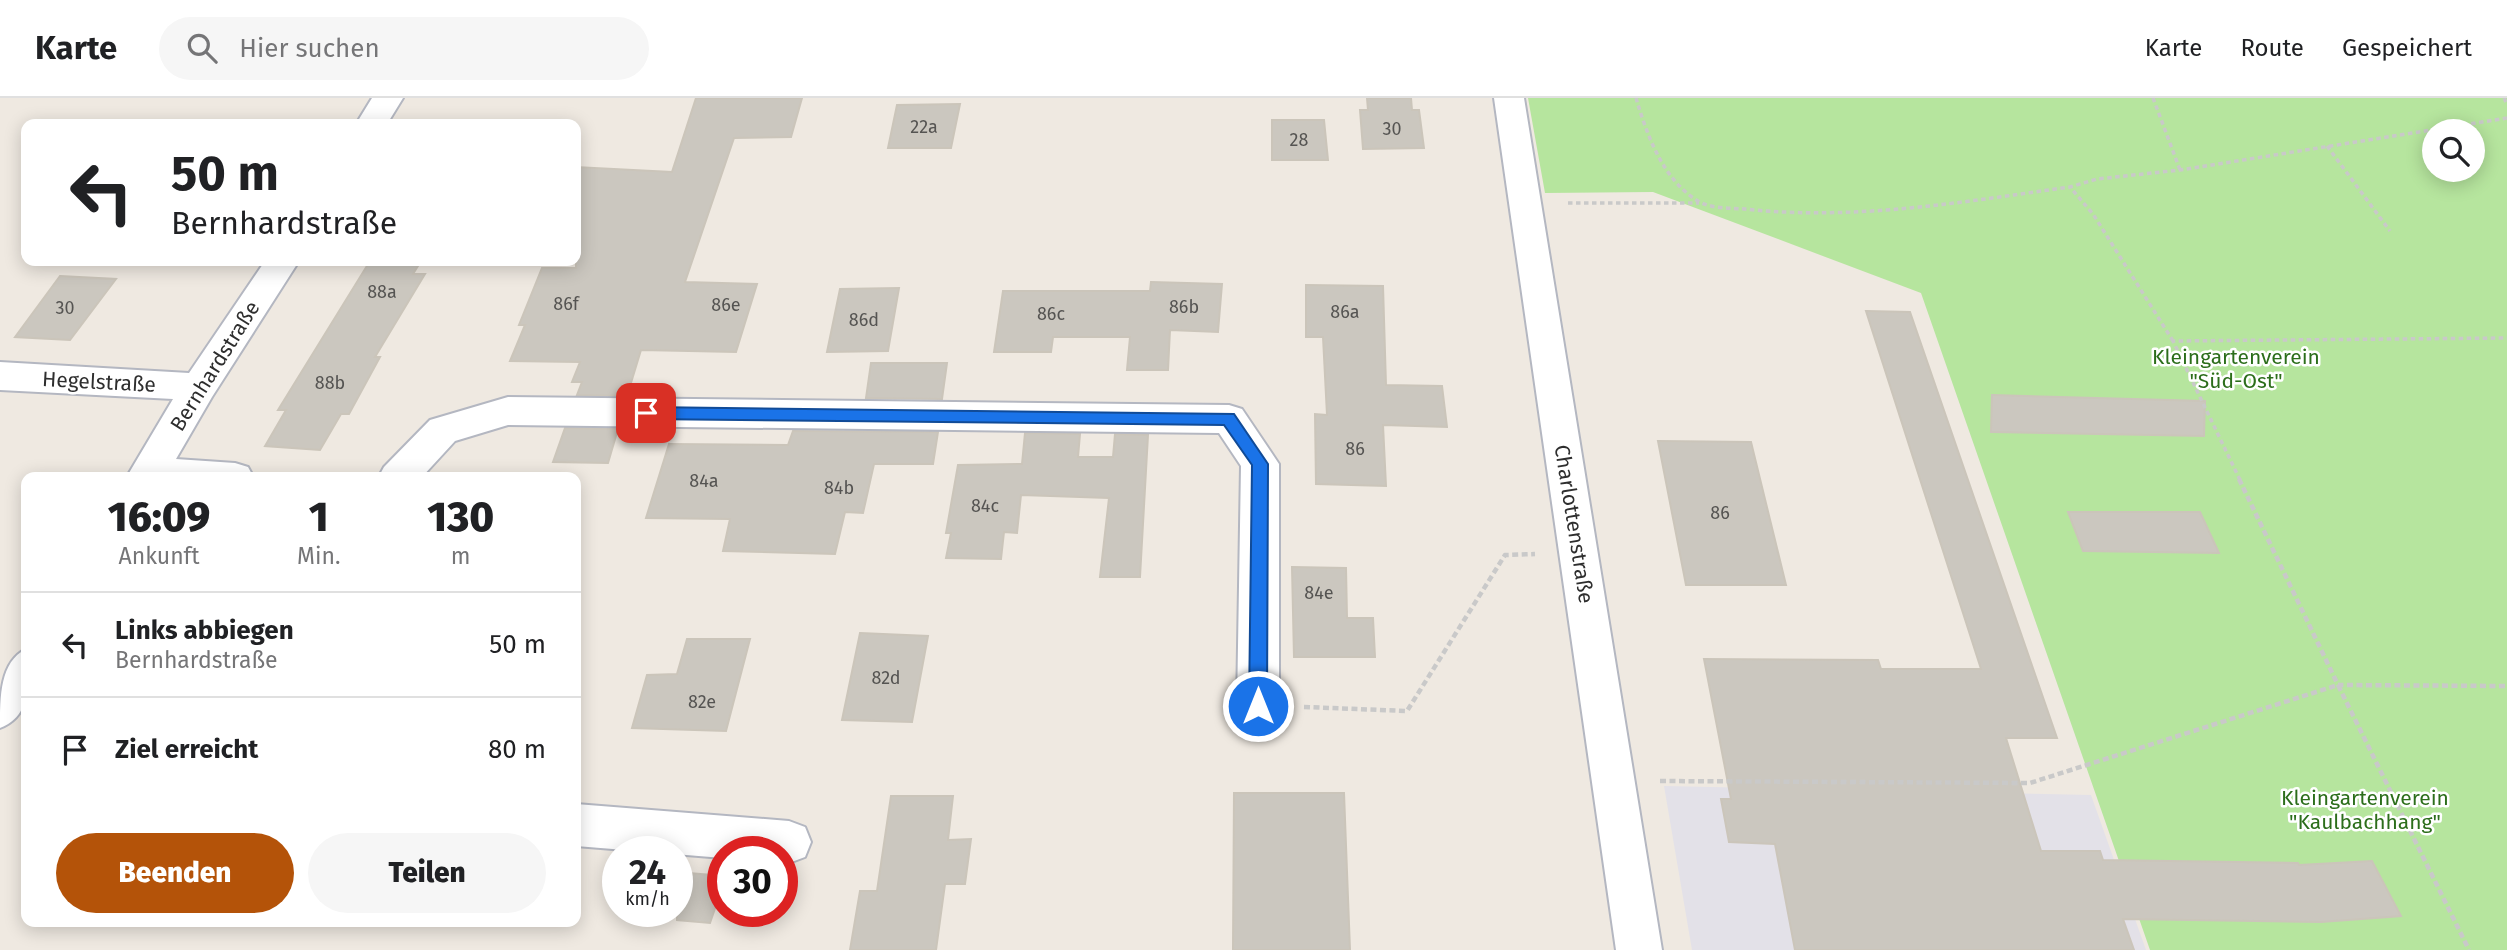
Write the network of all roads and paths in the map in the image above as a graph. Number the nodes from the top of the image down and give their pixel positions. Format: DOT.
graph roads {
  1 [pos="388,98"];
  2 [pos="1509,98"];
  3 [pos="1636,98"];
  4 [pos="2152,98"];
  5 [pos="2504,98"];
  6 [pos="2507,103"];
  7 [pos="2507,118"];
  8 [pos="374,119"];
  9 [pos="2327,146"];
  10 [pos="2179,170"];
  11 [pos="2070,187"];
  12 [pos="1525,203"];
  13 [pos="1700,203"];
  14 [pos="2390,231"];
  15 [pos="279,266"];
  16 [pos="2507,338"];
  17 [pos="2173,341"];
  18 [pos="0,376"];
  19 [pos="199,387"];
  20 [pos="149,472"];
  21 [pos="403,472"];
  22 [pos="1578,553"];
  23 [pos="21,675"];
  24 [pos="2338,685"];
  25 [pos="2507,686"];
  26 [pos="1258,706"];
  27 [pos="0,709"];
  28 [pos="1613,781"];
  29 [pos="581,825"];
  30 [pos="714,836"];
  31 [pos="1639,950"];
  32 [pos="2469,950"];
  1 -- 8 [label="street"];
  2 -- 12 [label="street, Charlottenstraße"];
  3 -- 13 [label="path"];
  4 -- 10 [label="path"];
  5 -- 6 [label="path"];
  7 -- 9 [label="path"];
  9 -- 10 [label="path"];
  9 -- 14 [label="path"];
  10 -- 11 [label="path"];
  11 -- 13 [label="path"];
  11 -- 17 [label="path"];
  12 -- 13 [label="path"];
  12 -- 22 [label="street, Charlottenstraße"];
  15 -- 19 [label="street, Bernhardstraße"];
  16 -- 17 [label="path"];
  17 -- 24 [label="path"];
  18 -- 19 [label="street, Hegelstraße"];
  19 -- 20 [label="street, Bernhardstraße"];
  21 -- 26 [label="street"];
  22 -- 26 [label="path"];
  22 -- 28 [label="street, Charlottenstraße"];
  23 -- 27 [label="street"];
  24 -- 25 [label="path"];
  24 -- 28 [label="path"];
  24 -- 32 [label="path"];
  28 -- 31 [label="street, Charlottenstraße"];
  29 -- 30 [label="street"];
}
